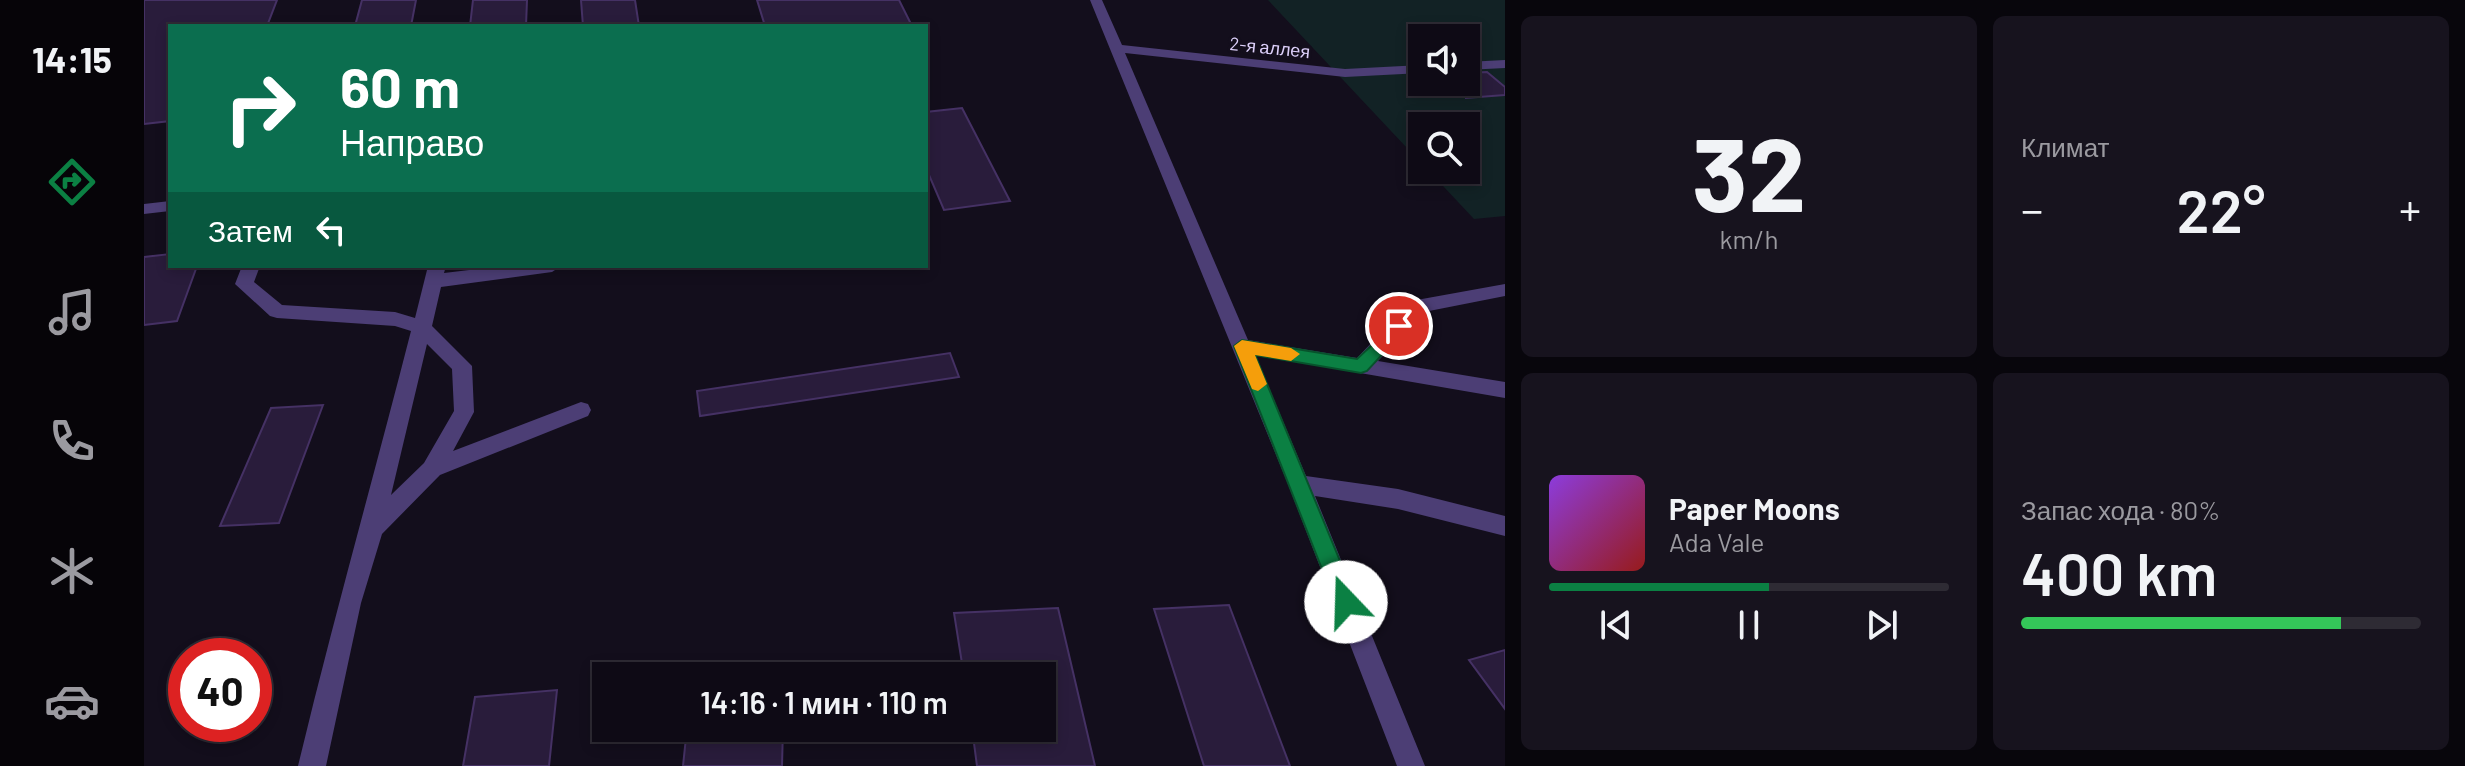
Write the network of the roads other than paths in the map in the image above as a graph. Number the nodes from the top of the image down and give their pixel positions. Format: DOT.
graph roads {
  1 [pos="1096,0"];
  2 [pos="1115,48"];
  3 [pos="1505,64"];
  4 [pos="1480,65"];
  5 [pos="1408,70"];
  6 [pos="168,206"];
  7 [pos="144,209"];
  8 [pos="250,268"];
  9 [pos="519,268"];
  10 [pos="436,273"];
  11 [pos="1505,290"];
  12 [pos="421,327"];
  13 [pos="1242,346"];
  14 [pos="1361,366"];
  15 [pos="1505,390"];
  16 [pos="581,410"];
  17 [pos="432,469"];
  18 [pos="1299,484"];
  19 [pos="1505,526"];
  20 [pos="372,529"];
  21 [pos="312,766"];
  22 [pos="1411,766"];
  1 -- 2 [label="street"];
  2 -- 5 [label="street, 2-я аллея"];
  2 -- 13 [label="street"];
  3 -- 4 [label="street"];
  6 -- 7 [label="street"];
  8 -- 12 [label="street"];
  9 -- 10 [label="street"];
  10 -- 12 [label="street"];
  11 -- 14 [label="street"];
  12 -- 17 [label="street"];
  12 -- 20 [label="street"];
  13 -- 14 [label="street"];
  13 -- 18 [label="street"];
  14 -- 15 [label="street"];
  16 -- 17 [label="street"];
  17 -- 20 [label="street"];
  18 -- 19 [label="street"];
  18 -- 22 [label="street"];
  20 -- 21 [label="street"];
}
